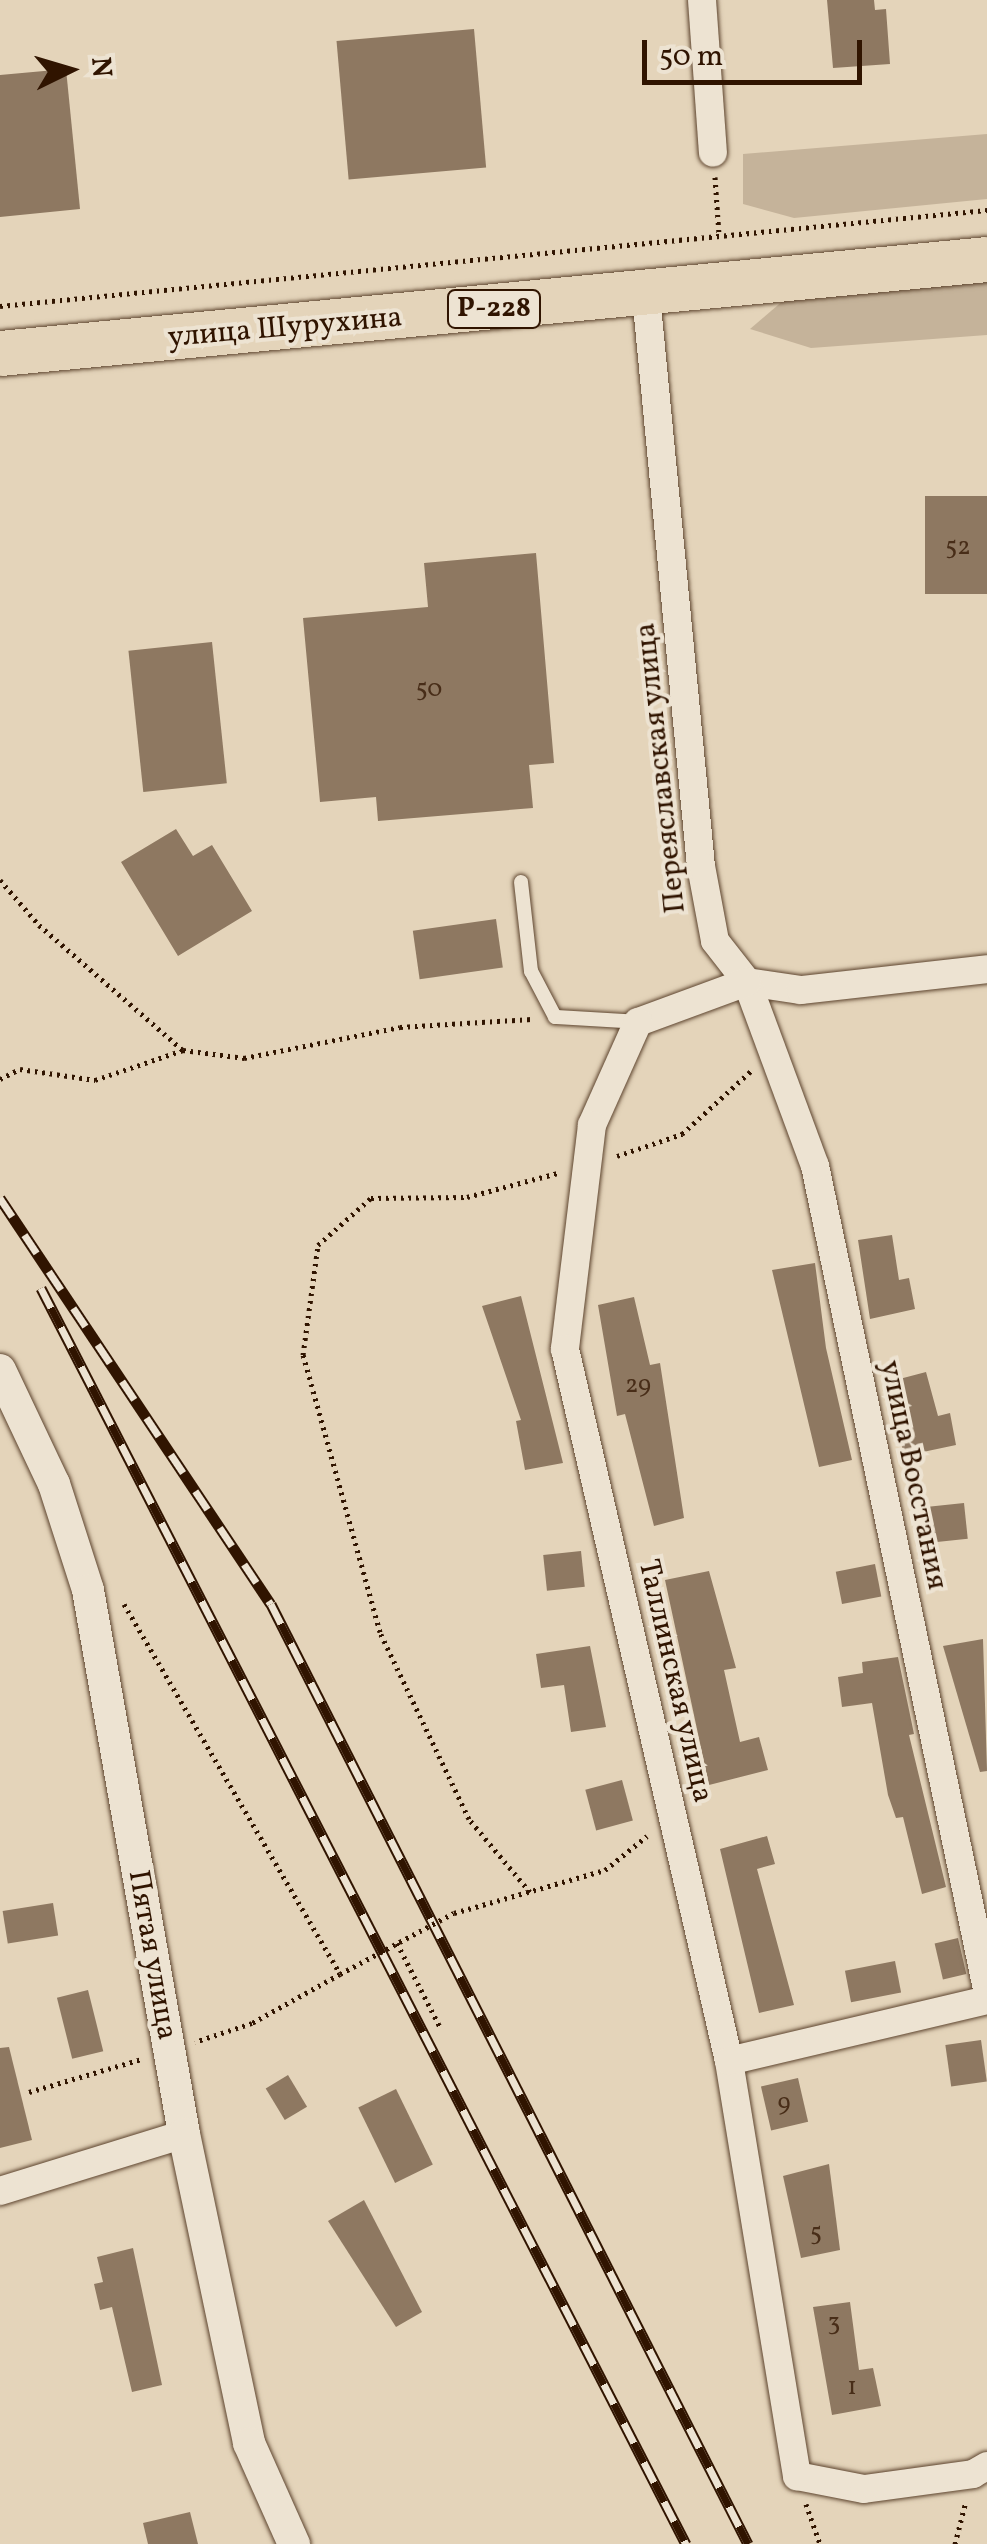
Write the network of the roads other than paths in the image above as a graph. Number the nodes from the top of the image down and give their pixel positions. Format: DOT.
graph roads {
  1 [pos="702,0"];
  2 [pos="714,153"];
  3 [pos="987,259"];
  4 [pos="646,295"];
  5 [pos="0,353"];
  6 [pos="521,882"];
  7 [pos="987,969"];
  8 [pos="747,982"];
  9 [pos="638,1022"];
  10 [pos="0,1370"];
  11 [pos="987,1988"];
  12 [pos="987,2000"];
  13 [pos="730,2061"];
  14 [pos="184,2134"];
  15 [pos="0,2191"];
  16 [pos="980,2470"];
  17 [pos="294,2544"];
  1 -- 2 [label="street"];
  3 -- 4 [label="highway, улица Шурухина / Р-228"];
  4 -- 5 [label="highway, улица Шурухина / Р-228"];
  4 -- 8 [label="street, Переяславская улица"];
  6 -- 9 [label="lane"];
  7 -- 8 [label="street"];
  8 -- 9 [label="street"];
  8 -- 11 [label="street, улица Восстания"];
  9 -- 13 [label="street, Таллинская улица"];
  10 -- 14 [label="street, Пятая улица"];
  12 -- 13 [label="street"];
  13 -- 16 [label="street, Таллинская улица"];
  14 -- 15 [label="street"];
  14 -- 17 [label="street, Пятая улица"];
}
